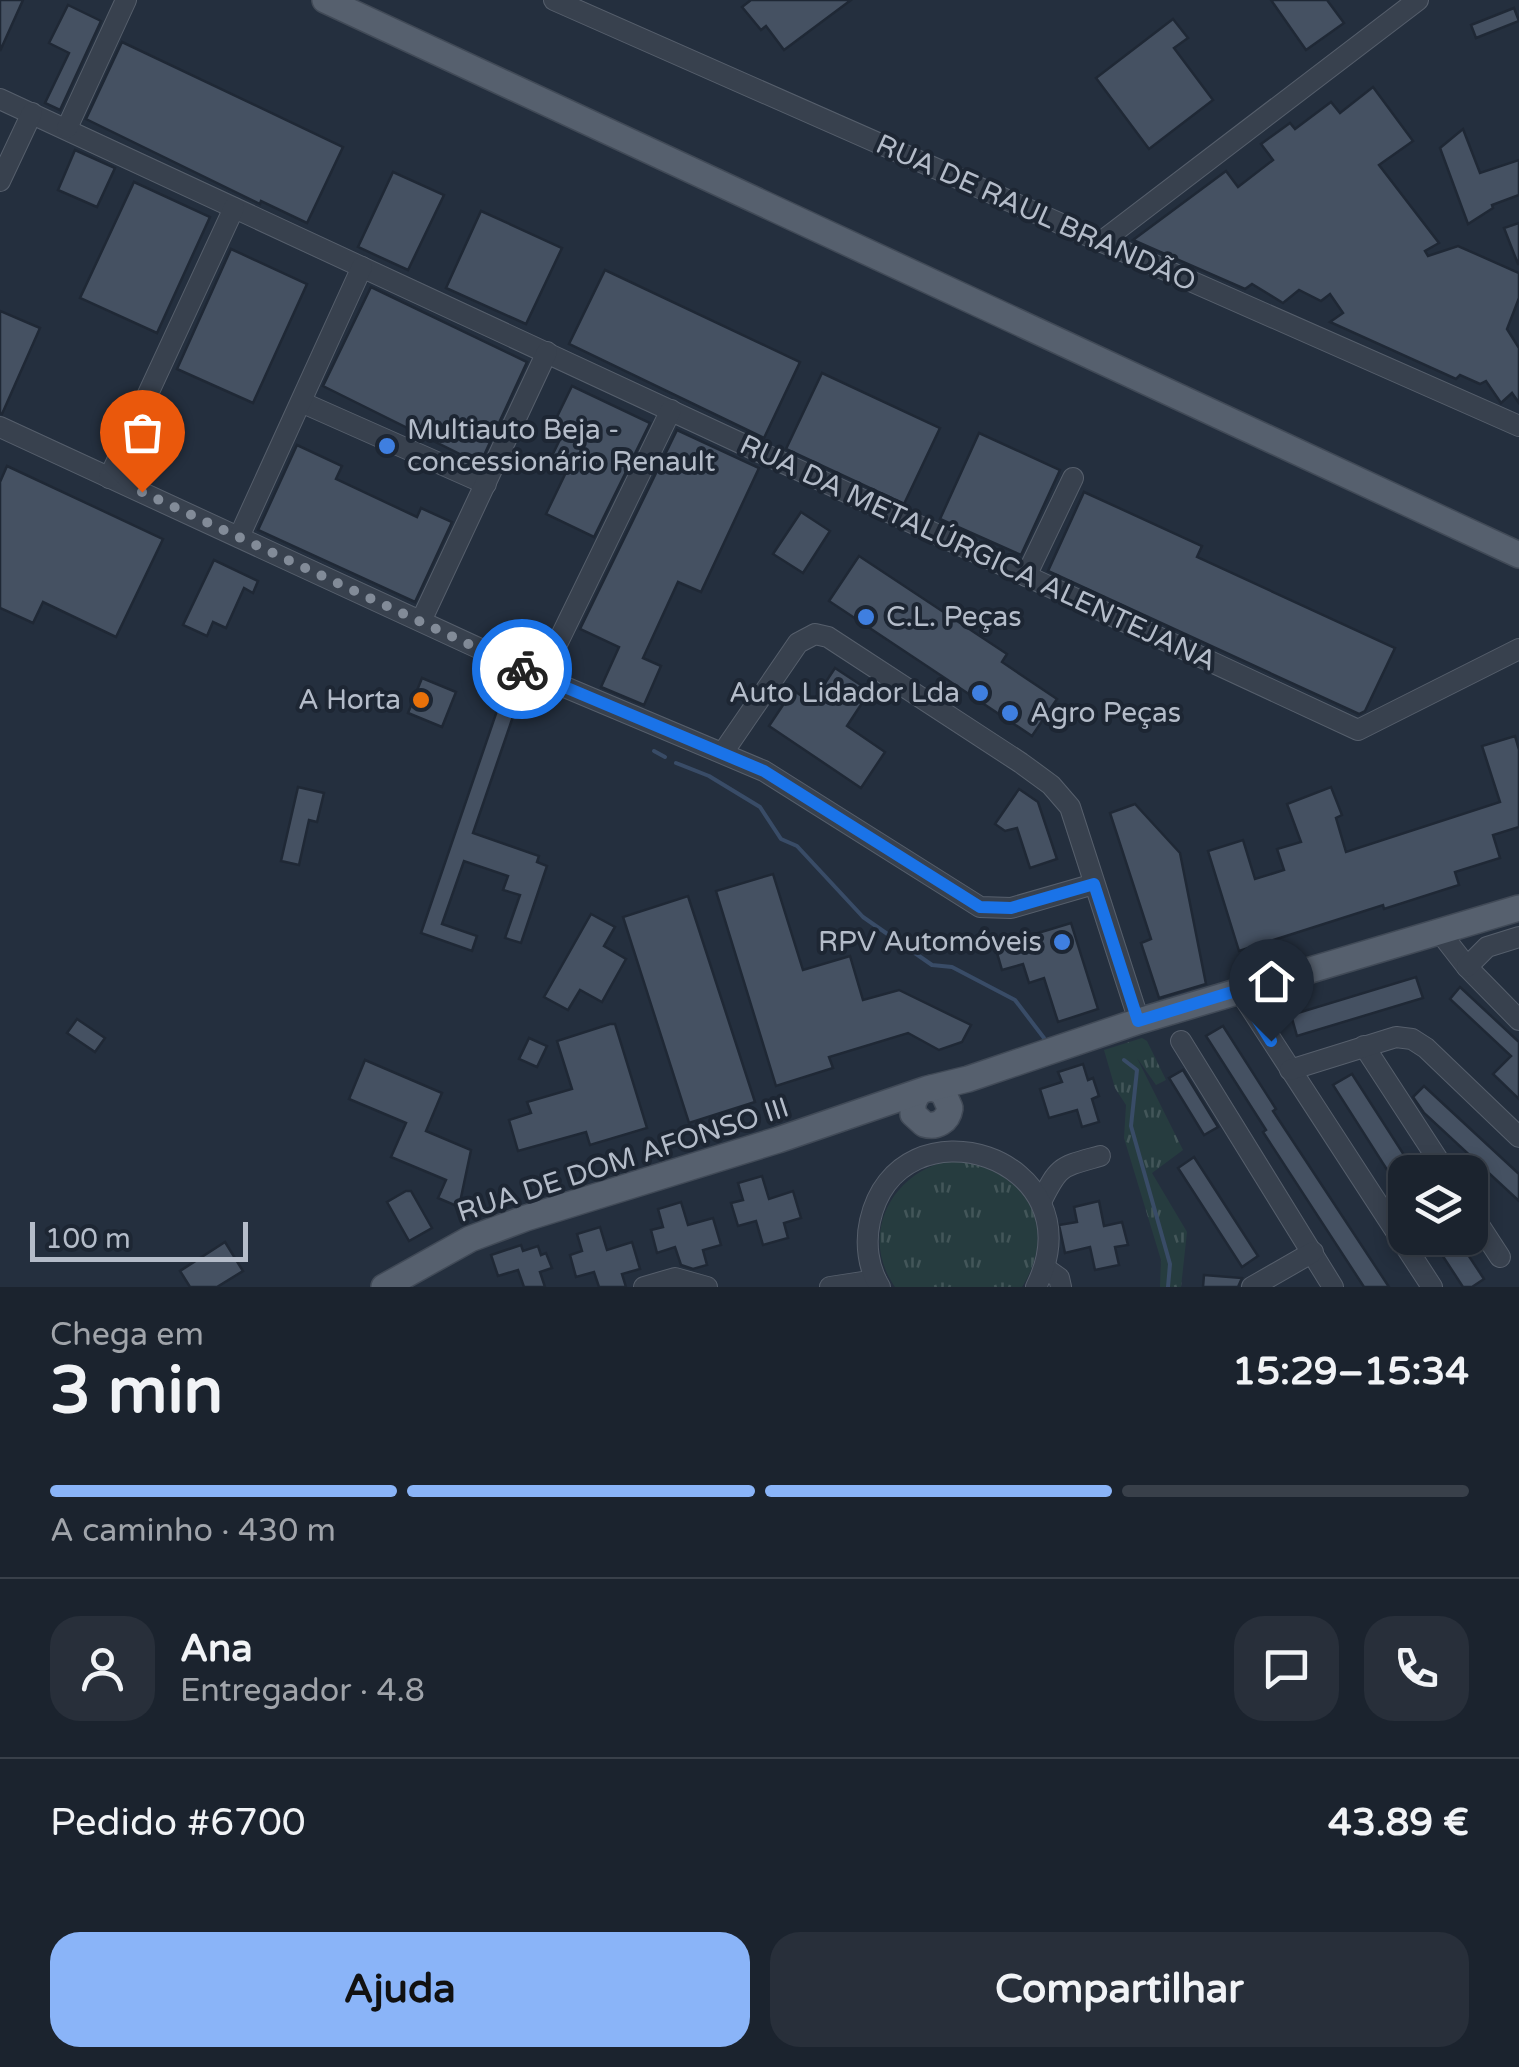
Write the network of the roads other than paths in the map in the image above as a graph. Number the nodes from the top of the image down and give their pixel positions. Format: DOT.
graph roads {
  1 [pos="126,0"];
  2 [pos="325,0"];
  3 [pos="554,0"];
  4 [pos="1418,0"];
  5 [pos="0,99"];
  6 [pos="32,113"];
  7 [pos="67,128"];
  8 [pos="0,182"];
  9 [pos="234,208"];
  10 [pos="1101,242"];
  11 [pos="362,267"];
  12 [pos="547,352"];
  13 [pos="301,402"];
  14 [pos="671,410"];
  15 [pos="1519,426"];
  16 [pos="0,427"];
  17 [pos="109,478"];
  18 [pos="1073,478"];
  19 [pos="486,484"];
  20 [pos="238,537"];
  21 [pos="1519,555"];
  22 [pos="1026,576"];
  23 [pos="421,622"];
  24 [pos="1519,650"];
  25 [pos="541,677"];
  26 [pos="724,752"];
  27 [pos="1094,884"];
  28 [pos="1519,908"];
  29 [pos="1439,931"];
  30 [pos="1519,937"];
  31 [pos="1467,966"];
  32 [pos="1239,990"];
  33 [pos="1519,1020"];
  34 [pos="1138,1021"];
  35 [pos="1180,1042"];
  36 [pos="1364,1046"];
  37 [pos="1290,1070"];
  38 [pos="931,1107"];
  39 [pos="1519,1137"];
  40 [pos="964,1150"];
  41 [pos="1435,1155"];
  42 [pos="1100,1156"];
  43 [pos="920,1158"];
  44 [pos="1040,1202"];
  45 [pos="1488,1239"];
  46 [pos="1312,1252"];
  47 [pos="868,1257"];
  48 [pos="1500,1257"];
  49 [pos="1040,1278"];
  50 [pos="853,1283"];
  51 [pos="878,1284"];
  52 [pos="384,1287"];
  53 [pos="644,1287"];
  54 [pos="708,1287"];
  55 [pos="830,1287"];
  56 [pos="1061,1287"];
  57 [pos="1252,1287"];
  58 [pos="1333,1287"];
  59 [pos="1432,1287"];
  1 -- 7 [label="street"];
  2 -- 21 [label="main road"];
  3 -- 10 [label="street, RUA DE RAUL BRANDÃO"];
  4 -- 10 [label="street"];
  5 -- 6 [label="street, RUA DA METALÚRGICA ALENTEJANA"];
  6 -- 7 [label="street, RUA DA METALÚRGICA ALENTEJANA"];
  6 -- 8 [label="street"];
  7 -- 9 [label="street, RUA DA METALÚRGICA ALENTEJANA"];
  9 -- 11 [label="street, RUA DA METALÚRGICA ALENTEJANA"];
  9 -- 17 [label="street"];
  10 -- 15 [label="street, RUA DE RAUL BRANDÃO"];
  11 -- 12 [label="street, RUA DA METALÚRGICA ALENTEJANA"];
  11 -- 13 [label="street"];
  12 -- 14 [label="street, RUA DA METALÚRGICA ALENTEJANA"];
  12 -- 19 [label="street"];
  13 -- 19 [label="street"];
  13 -- 20 [label="street"];
  14 -- 22 [label="street, RUA DA METALÚRGICA ALENTEJANA"];
  14 -- 25 [label="street"];
  16 -- 17 [label="street"];
  17 -- 20 [label="street"];
  18 -- 22 [label="street"];
  19 -- 23 [label="street"];
  20 -- 23 [label="street"];
  22 -- 24 [label="street, RUA DA METALÚRGICA ALENTEJANA"];
  23 -- 25 [label="street"];
  25 -- 26 [label="street"];
  26 -- 27 [label="street"];
  26 -- 27 [label="street"];
  27 -- 34 [label="street"];
  28 -- 29 [label="main road"];
  29 -- 31 [label="street"];
  29 -- 32 [label="main road"];
  30 -- 31 [label="street"];
  31 -- 33 [label="street"];
  32 -- 34 [label="main road"];
  32 -- 37 [label="street"];
  34 -- 38 [label="main road"];
  35 -- 46 [label="street"];
  36 -- 37 [label="street"];
  36 -- 39 [label="street"];
  36 -- 41 [label="street"];
  37 -- 59 [label="street"];
  38 -- 40 [label="street"];
  38 -- 43 [label="street"];
  38 -- 52 [label="main road, RUA DE DOM AFONSO III"];
  40 -- 43 [label="street"];
  40 -- 44 [label="street"];
  42 -- 44 [label="street"];
  43 -- 47 [label="street"];
  44 -- 49 [label="street"];
  45 -- 48 [label="street"];
  46 -- 57 [label="street"];
  46 -- 58 [label="street"];
  47 -- 50 [label="street"];
  47 -- 51 [label="street"];
  49 -- 56 [label="street"];
  50 -- 51 [label="street"];
  50 -- 55 [label="street"];
  53 -- 54 [label="street"];
}
